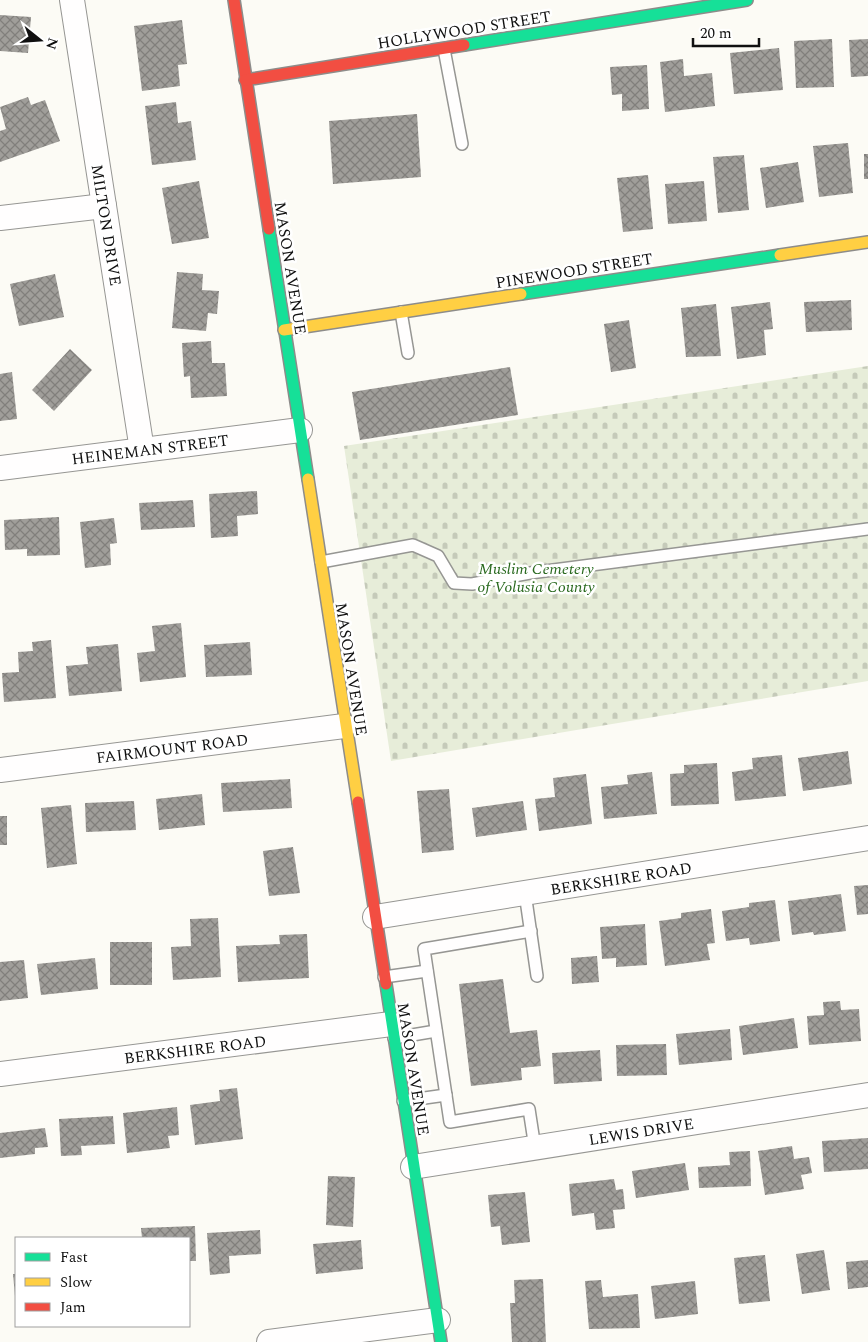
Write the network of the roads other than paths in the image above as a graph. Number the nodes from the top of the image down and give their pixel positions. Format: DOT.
graph roads {
  1 [pos="72,0"];
  2 [pos="234,0"];
  3 [pos="746,0"];
  4 [pos="444,49"];
  5 [pos="245,80"];
  6 [pos="462,144"];
  7 [pos="104,206"];
  8 [pos="0,218"];
  9 [pos="868,242"];
  10 [pos="400,312"];
  11 [pos="284,330"];
  12 [pos="408,353"];
  13 [pos="300,430"];
  14 [pos="142,450"];
  15 [pos="0,468"];
  16 [pos="868,529"];
  17 [pos="320,563"];
  18 [pos="344,726"];
  19 [pos="0,770"];
  20 [pos="868,838"];
  21 [pos="525,893"];
  22 [pos="375,917"];
  23 [pos="531,931"];
  24 [pos="427,971"];
  25 [pos="537,976"];
  26 [pos="384,977"];
  27 [pos="392,1031"];
  28 [pos="436,1031"];
  29 [pos="0,1074"];
  30 [pos="446,1095"];
  31 [pos="868,1095"];
  32 [pos="403,1101"];
  33 [pos="534,1148"];
  34 [pos="413,1167"];
  35 [pos="439,1331"];
  36 [pos="269,1342"];
  1 -- 7 [label="street, MILTON DRIVE"];
  2 -- 5 [label="main road, MASON AVENUE"];
  3 -- 4 [label="main road, HOLLYWOOD STREET"];
  4 -- 5 [label="main road, HOLLYWOOD STREET"];
  4 -- 6 [label="lane"];
  5 -- 11 [label="main road, MASON AVENUE"];
  7 -- 8 [label="street"];
  7 -- 14 [label="street, MILTON DRIVE"];
  9 -- 10 [label="main road, PINEWOOD STREET"];
  10 -- 11 [label="main road, PINEWOOD STREET"];
  10 -- 12 [label="lane"];
  11 -- 13 [label="main road, MASON AVENUE"];
  13 -- 14 [label="street, HEINEMAN STREET"];
  13 -- 17 [label="main road, MASON AVENUE"];
  14 -- 15 [label="street, HEINEMAN STREET"];
  16 -- 17 [label="lane"];
  17 -- 18 [label="main road, MASON AVENUE"];
  18 -- 19 [label="street, FAIRMOUNT ROAD"];
  18 -- 22 [label="main road, MASON AVENUE"];
  20 -- 21 [label="street, BERKSHIRE ROAD"];
  21 -- 22 [label="street, BERKSHIRE ROAD"];
  21 -- 23 [label="lane"];
  22 -- 26 [label="main road, MASON AVENUE"];
  23 -- 24 [label="lane"];
  23 -- 25 [label="lane"];
  24 -- 26 [label="lane"];
  24 -- 28 [label="lane"];
  26 -- 27 [label="main road, MASON AVENUE"];
  27 -- 28 [label="lane"];
  27 -- 29 [label="street, BERKSHIRE ROAD"];
  27 -- 32 [label="main road, MASON AVENUE"];
  28 -- 30 [label="lane"];
  30 -- 32 [label="lane"];
  30 -- 33 [label="lane"];
  31 -- 33 [label="street, LEWIS DRIVE"];
  32 -- 34 [label="main road, MASON AVENUE"];
  33 -- 34 [label="street, LEWIS DRIVE"];
  34 -- 35 [label="main road, MASON AVENUE"];
  35 -- 36 [label="street"];
}
